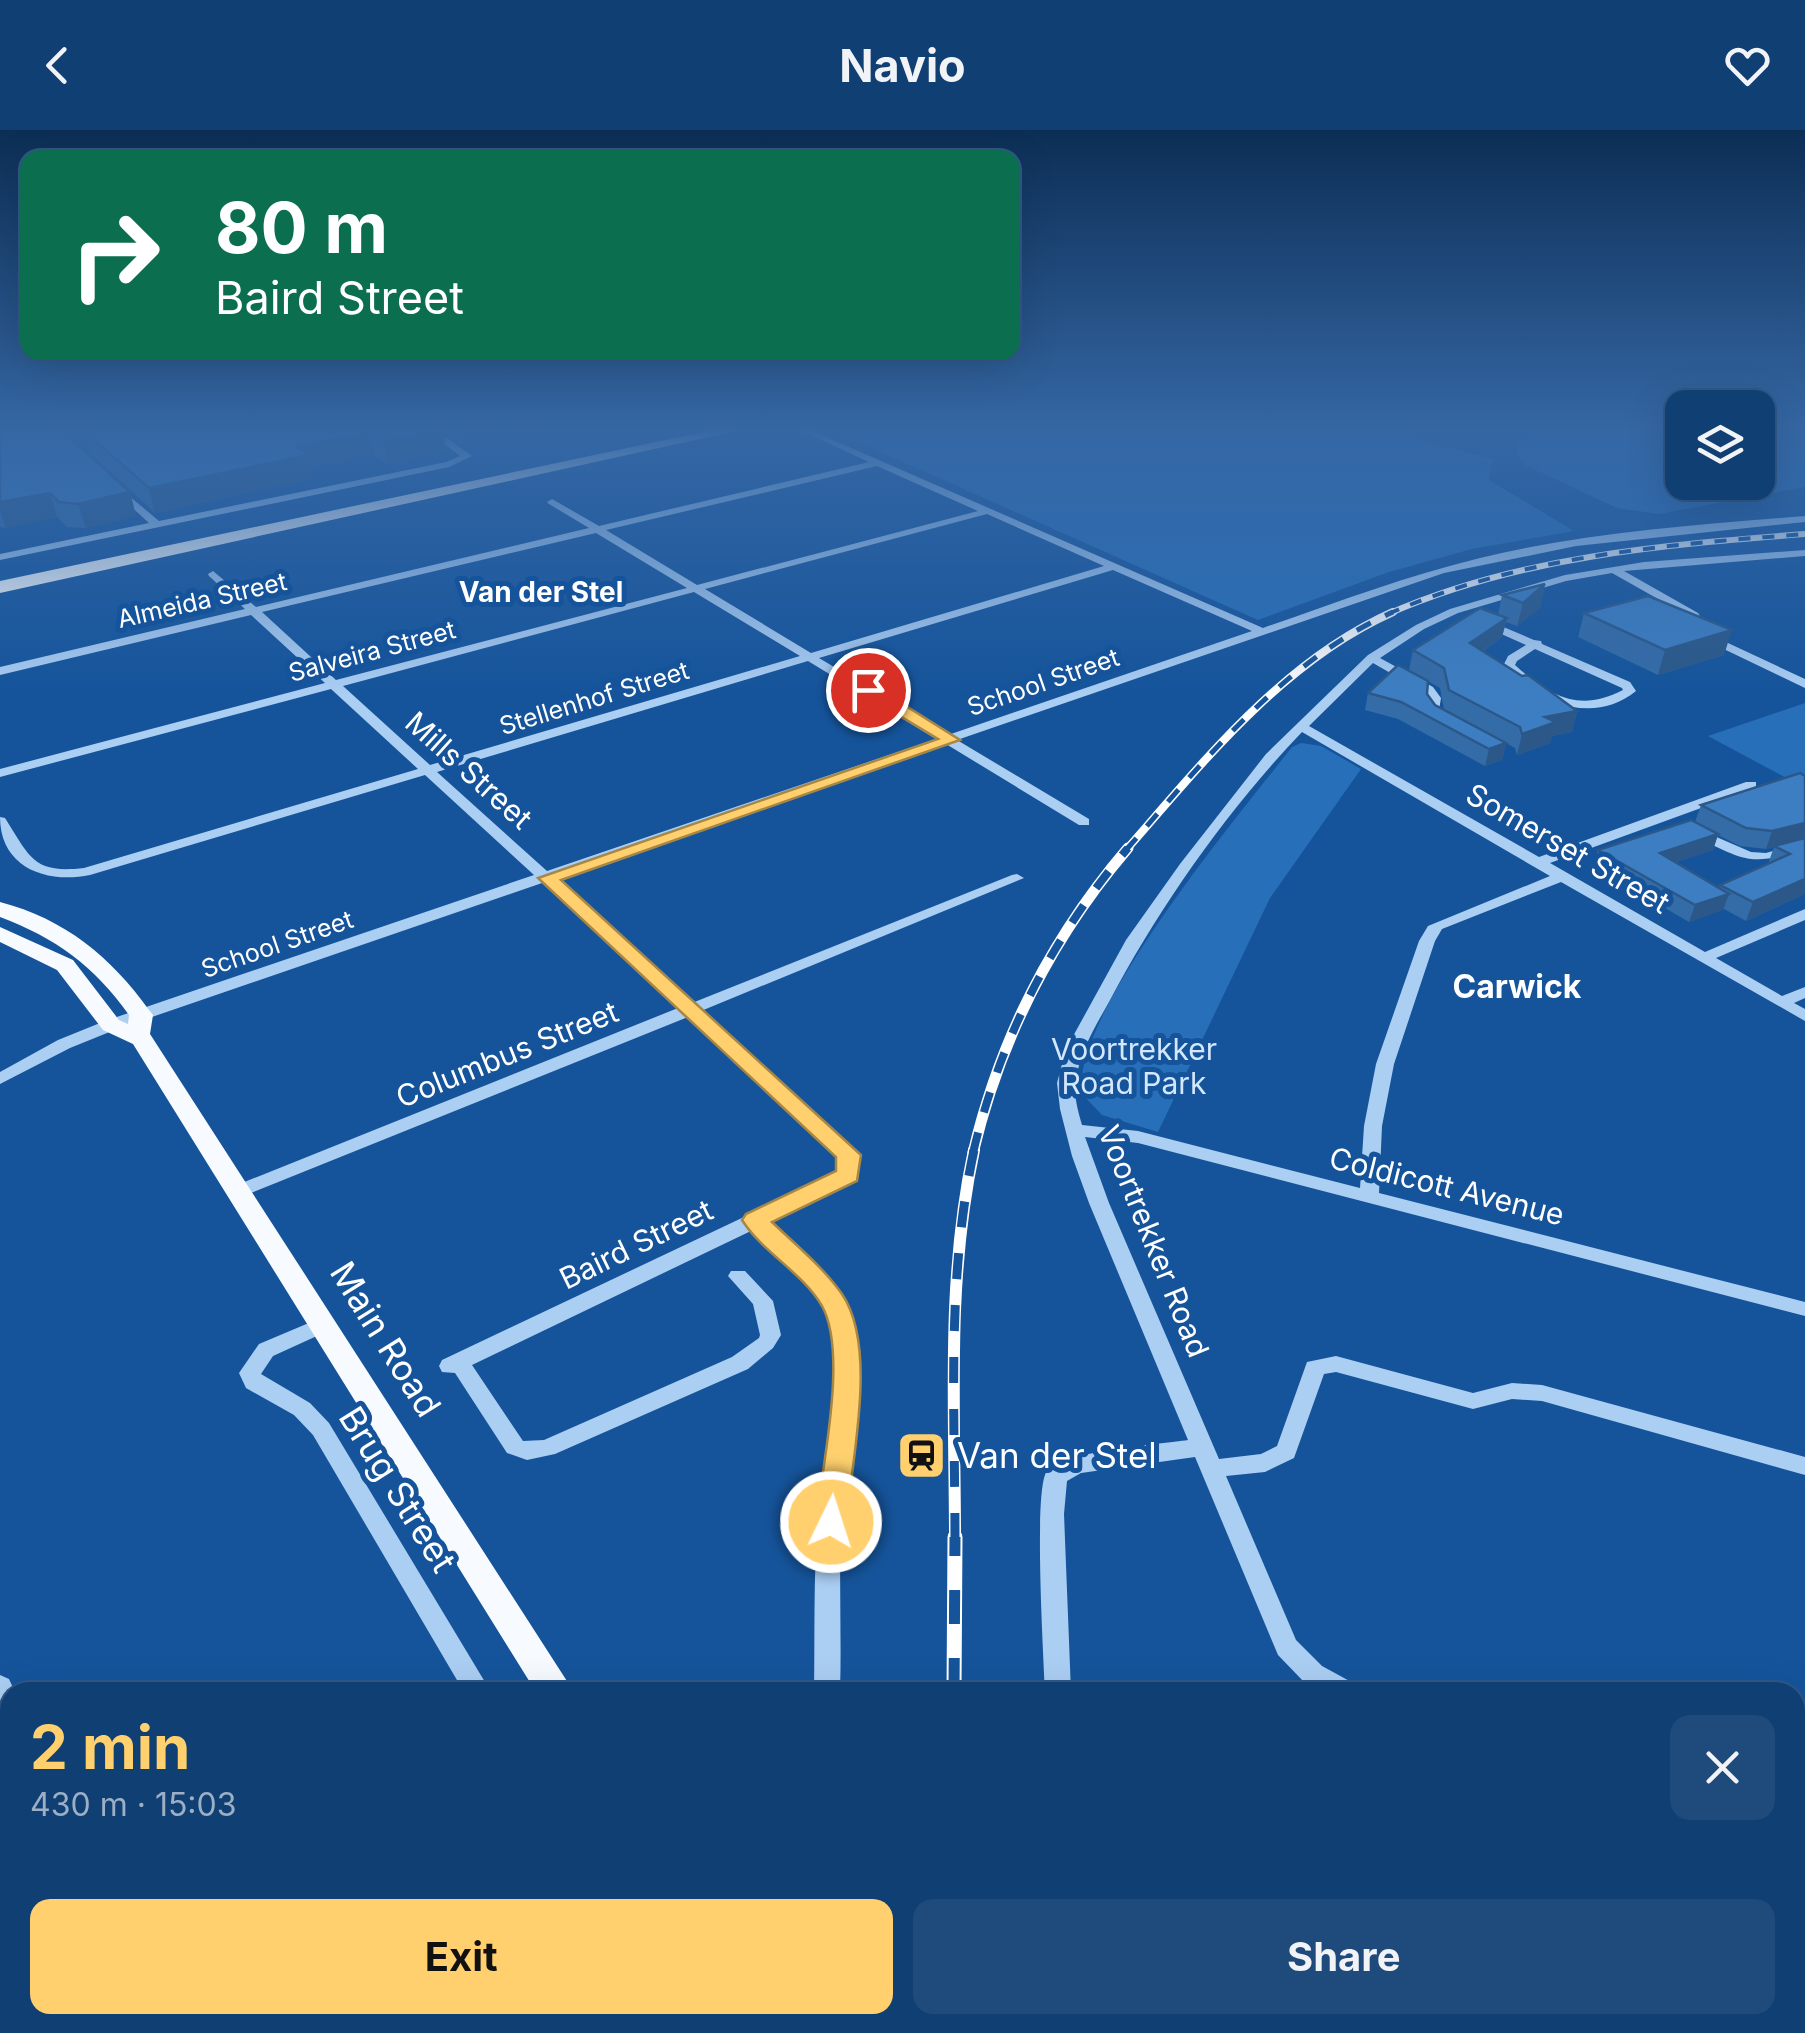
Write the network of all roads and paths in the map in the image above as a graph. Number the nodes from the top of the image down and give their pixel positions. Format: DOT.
graph roads {
  1 [pos="149,518"];
  2 [pos="186,518"];
  3 [pos="269,518"];
  4 [pos="323,518"];
  5 [pos="580,518"];
  6 [pos="646,518"];
  7 [pos="962,518"];
  8 [pos="1004,518"];
  9 [pos="1805,519"];
  10 [pos="156,524"];
  11 [pos="599,529"];
  12 [pos="1805,553"];
  13 [pos="0,557"];
  14 [pos="1115,566"];
  15 [pos="1613,570"];
  16 [pos="0,574"];
  17 [pos="213,574"];
  18 [pos="0,587"];
  19 [pos="698,588"];
  20 [pos="254,611"];
  21 [pos="1454,612"];
  22 [pos="1265,633"];
  23 [pos="1537,643"];
  24 [pos="812,656"];
  25 [pos="1372,658"];
  26 [pos="0,671"];
  27 [pos="334,684"];
  28 [pos="1805,684"];
  29 [pos="1304,728"];
  30 [pos="1462,729"];
  31 [pos="952,740"];
  32 [pos="429,770"];
  33 [pos="0,773"];
  34 [pos="1751,785"];
  35 [pos="1666,816"];
  36 [pos="0,821"];
  37 [pos="1084,822"];
  38 [pos="1805,846"];
  39 [pos="1540,862"];
  40 [pos="1563,876"];
  41 [pos="548,878"];
  42 [pos="1017,878"];
  43 [pos="0,909"];
  44 [pos="1805,914"];
  45 [pos="0,934"];
  46 [pos="1704,958"];
  47 [pos="1805,992"];
  48 [pos="1781,1002"];
  49 [pos="693,1010"];
  50 [pos="1805,1016"];
  51 [pos="130,1024"];
  52 [pos="0,1079"];
  53 [pos="1074,1130"];
  54 [pos="848,1175"];
  55 [pos="239,1191"];
  56 [pos="1369,1196"];
  57 [pos="755,1220"];
  58 [pos="738,1276"];
  59 [pos="1805,1308"];
  60 [pos="323,1324"];
  61 [pos="1208,1458"];
  62 [pos="1805,1466"];
  63 [pos="472,1682"];
  64 [pos="550,1682"];
  65 [pos="827,1682"];
  66 [pos="1058,1682"];
  67 [pos="1327,1682"];
  1 -- 10 [label="street"];
  2 -- 10 [label="street"];
  3 -- 16 [label="highway"];
  4 -- 18 [label="highway"];
  5 -- 11 [label="street"];
  6 -- 11 [label="street, Almeida Street"];
  7 -- 19 [label="street, Salveira Street"];
  8 -- 14 [label="street"];
  9 -- 22 [label="street, School Street"];
  10 -- 13 [label="street"];
  11 -- 19 [label="street"];
  11 -- 20 [label="street, Almeida Street"];
  12 -- 15 [label="street, Voortrekker Road"];
  14 -- 22 [label="street"];
  14 -- 24 [label="street, Stellenhof Street"];
  15 -- 21 [label="street, Voortrekker Road"];
  15 -- 28 [label="street"];
  17 -- 20 [label="street, Mills Street"];
  19 -- 24 [label="street"];
  19 -- 27 [label="street, Salveira Street"];
  20 -- 26 [label="street, Almeida Street"];
  20 -- 27 [label="street, Mills Street"];
  21 -- 23 [label="street"];
  21 -- 25 [label="street, Voortrekker Road"];
  22 -- 31 [label="street, School Street"];
  23 -- 23 [label="street"];
  24 -- 31 [label="street"];
  24 -- 32 [label="street, Stellenhof Street"];
  25 -- 29 [label="street, Voortrekker Road"];
  25 -- 30 [label="street"];
  27 -- 32 [label="street, Mills Street"];
  27 -- 33 [label="street, Salveira Street"];
  29 -- 39 [label="street, Somerset Street"];
  29 -- 53 [label="street, Voortrekker Road"];
  31 -- 37 [label="street"];
  31 -- 41 [label="street, School Street"];
  32 -- 36 [label="street, Stellenhof Street"];
  32 -- 41 [label="street, Mills Street"];
  34 -- 35 [label="street"];
  35 -- 38 [label="street"];
  35 -- 39 [label="street"];
  39 -- 40 [label="street, Somerset Street"];
  40 -- 46 [label="street, Somerset Street"];
  40 -- 56 [label="street"];
  41 -- 49 [label="street, Mills Street"];
  41 -- 51 [label="street, School Street"];
  42 -- 49 [label="street, Columbus Street"];
  43 -- 51 [label="main road, Main Road"];
  44 -- 46 [label="street"];
  45 -- 51 [label="main road, Main Road"];
  46 -- 48 [label="street, Somerset Street"];
  47 -- 48 [label="street"];
  48 -- 50 [label="street, Somerset Street"];
  49 -- 54 [label="street, Mills Street"];
  49 -- 55 [label="street, Columbus Street"];
  51 -- 52 [label="street, School Street"];
  51 -- 55 [label="main road, Main Road"];
  53 -- 56 [label="street, Coldicott Avenue"];
  53 -- 61 [label="street, Voortrekker Road"];
  54 -- 57 [label="street, Baird Street"];
  55 -- 60 [label="main road, Main Road"];
  56 -- 59 [label="street, Coldicott Avenue"];
  57 -- 58 [label="street, Baird Street"];
  57 -- 65 [label="street"];
  60 -- 63 [label="street, Brug Street"];
  60 -- 64 [label="main road, Main Road"];
  61 -- 62 [label="street"];
  61 -- 66 [label="street"];
  61 -- 67 [label="street, Voortrekker Road"];
}
